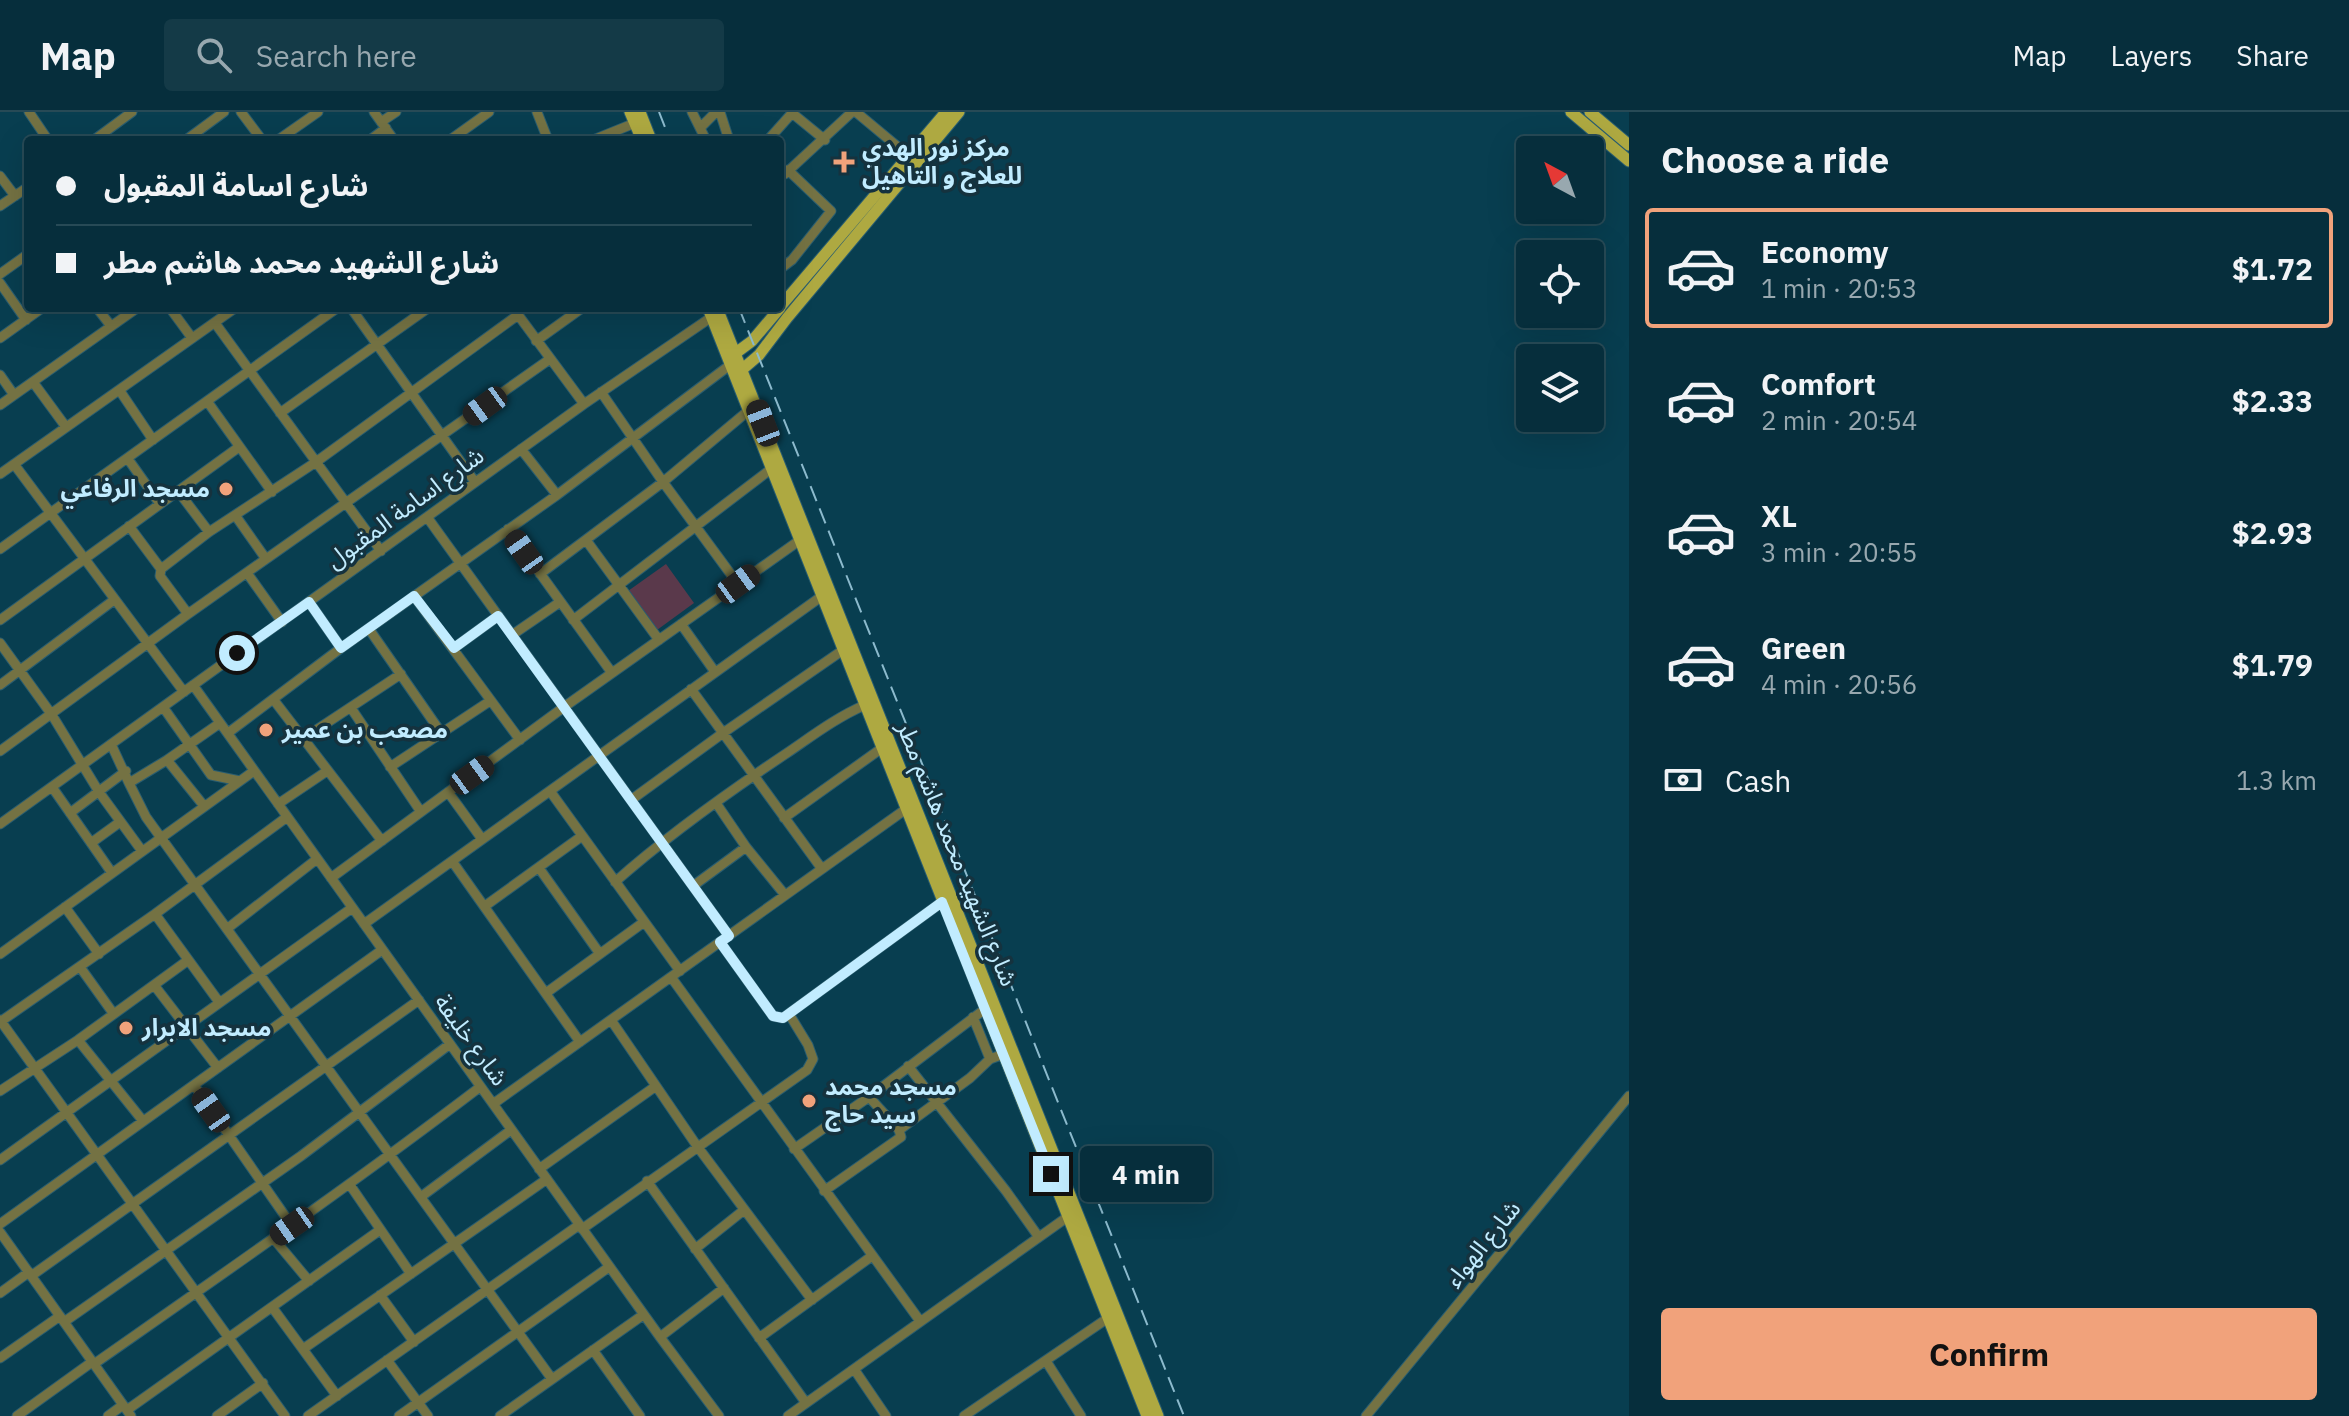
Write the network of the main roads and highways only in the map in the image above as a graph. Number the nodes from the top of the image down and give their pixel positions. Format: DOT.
graph roads {
  1 [pos="946,112"];
  2 [pos="959,112"];
  3 [pos="1571,112"];
  4 [pos="1590,112"];
  5 [pos="635,116"];
  6 [pos="641,136"];
  7 [pos="648,136"];
  8 [pos="1629,145"];
  9 [pos="1629,161"];
  10 [pos="784,303"];
  11 [pos="714,312"];
  12 [pos="777,312"];
  13 [pos="734,364"];
  14 [pos="1008,1054"];
  15 [pos="1072,1214"];
  16 [pos="1147,1416"];
  17 [pos="1158,1416"];
  1 -- 10 [label="main road"];
  2 -- 13 [label="main road"];
  3 -- 9 [label="main road"];
  4 -- 8 [label="main road"];
  5 -- 6 [label="main road"];
  5 -- 7 [label="main road"];
  11 -- 13 [label="main road, شارع الشهيد محمد هاشم مطر"];
  12 -- 13 [label="main road"];
  13 -- 14 [label="main road, شارع الشهيد محمد هاشم مطر"];
  13 -- 14 [label="main road, شارع الشهيد محمد هاشم مطر"];
  14 -- 15 [label="main road, شارع الشهيد محمد هاشم مطر"];
  15 -- 16 [label="main road, شارع الشهيد محمد هاشم مطر"];
  15 -- 17 [label="main road, شارع الشهيد محمد هاشم مطر"];
}
